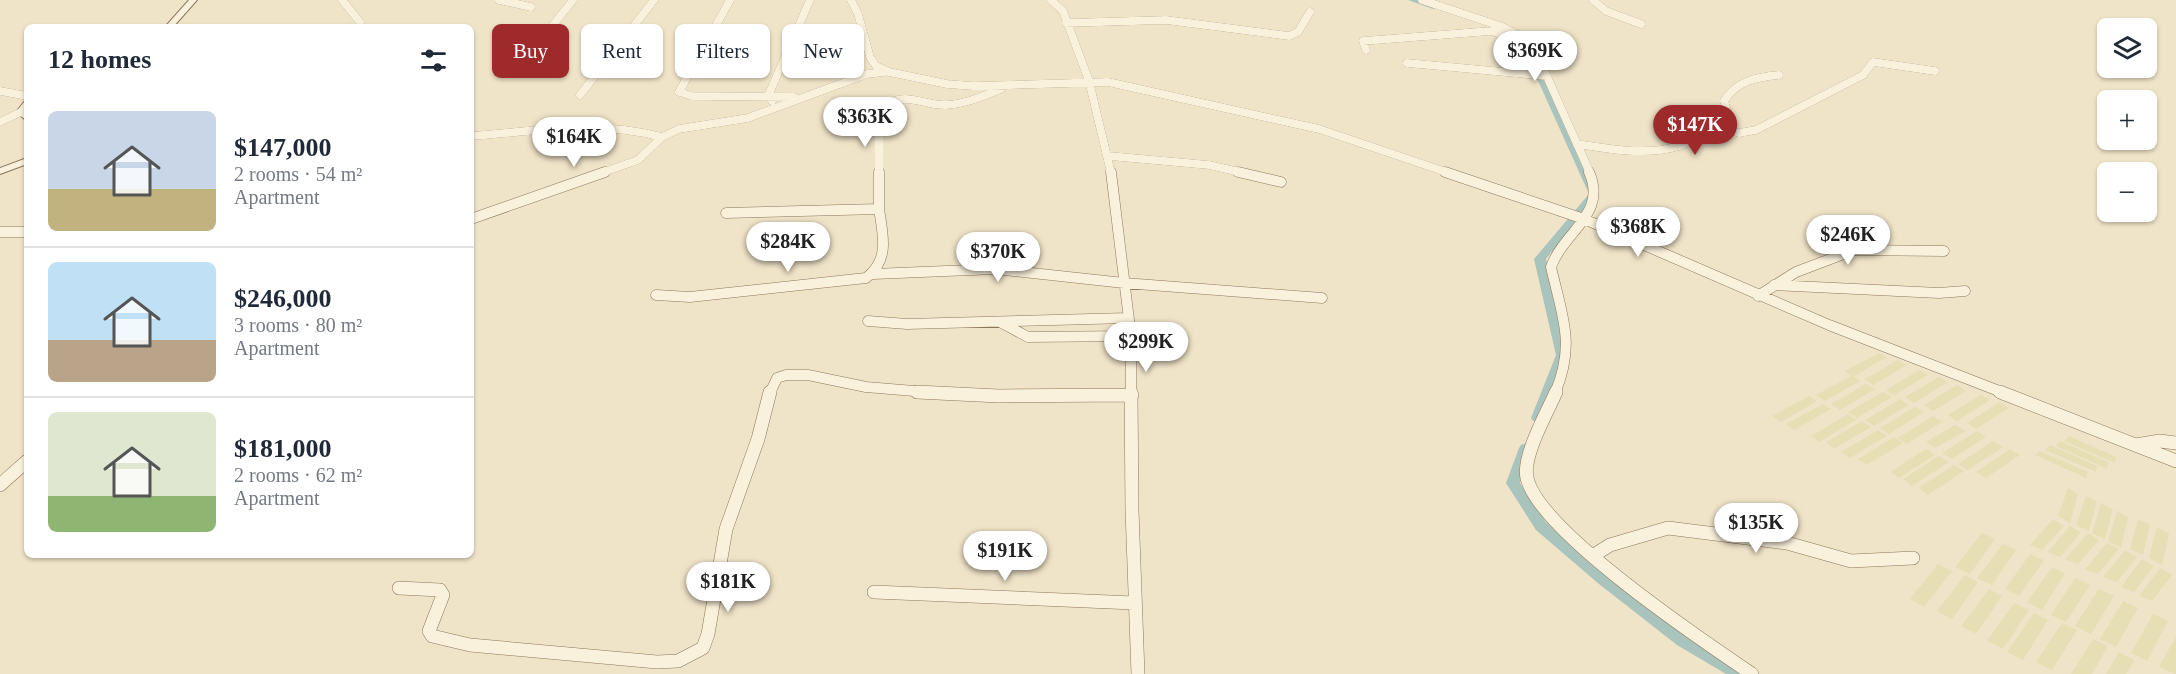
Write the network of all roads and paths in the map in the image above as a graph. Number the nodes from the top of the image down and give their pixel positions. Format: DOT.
graph roads {
  1 [pos="193,0"];
  2 [pos="342,0"];
  3 [pos="499,0"];
  4 [pos="573,0"];
  5 [pos="654,0"];
  6 [pos="730,0"];
  7 [pos="810,0"];
  8 [pos="851,0"];
  9 [pos="1051,0"];
  10 [pos="1422,0"];
  11 [pos="1593,0"];
  12 [pos="531,7"];
  13 [pos="1310,12"];
  14 [pos="360,22"];
  15 [pos="1066,23"];
  16 [pos="171,24"];
  17 [pos="554,24"];
  18 [pos="1641,24"];
  19 [pos="1366,50"];
  20 [pos="1539,56"];
  21 [pos="1407,63"];
  22 [pos="1935,70"];
  23 [pos="889,72"];
  24 [pos="1779,75"];
  25 [pos="1547,76"];
  26 [pos="1089,81"];
  27 [pos="1010,86"];
  28 [pos="0,91"];
  29 [pos="24,95"];
  30 [pos="580,95"];
  31 [pos="768,96"];
  32 [pos="800,98"];
  33 [pos="780,106"];
  34 [pos="24,112"];
  35 [pos="0,122"];
  36 [pos="1717,125"];
  37 [pos="474,136"];
  38 [pos="662,137"];
  39 [pos="1577,144"];
  40 [pos="1108,156"];
  41 [pos="24,162"];
  42 [pos="0,171"];
  43 [pos="1281,182"];
  44 [pos="879,209"];
  45 [pos="726,213"];
  46 [pos="474,218"];
  47 [pos="1584,219"];
  48 [pos="0,232"];
  49 [pos="24,232"];
  50 [pos="1944,251"];
  51 [pos="873,274"];
  52 [pos="1124,283"];
  53 [pos="1774,285"];
  54 [pos="1965,291"];
  55 [pos="656,295"];
  56 [pos="1758,296"];
  57 [pos="1322,298"];
  58 [pos="1128,318"];
  59 [pos="868,321"];
  60 [pos="999,322"];
  61 [pos="1131,336"];
  62 [pos="1132,394"];
  63 [pos="2176,443"];
  64 [pos="2136,445"];
  65 [pos="2176,461"];
  66 [pos="24,464"];
  67 [pos="0,485"];
  68 [pos="1593,555"];
  69 [pos="1912,558"];
  70 [pos="399,588"];
  71 [pos="874,592"];
  72 [pos="1134,603"];
  73 [pos="1138,674"];
  74 [pos="1752,674"];
  1 -- 16 [label="street"];
  2 -- 14 [label="street"];
  3 -- 12 [label="street"];
  4 -- 17 [label="street"];
  5 -- 30 [label="street"];
  6 -- 31 [label="street"];
  7 -- 31 [label="street"];
  8 -- 23 [label="street"];
  9 -- 15 [label="street"];
  10 -- 20 [label="street"];
  11 -- 18 [label="street"];
  13 -- 15 [label="street"];
  15 -- 26 [label="street"];
  19 -- 20 [label="street"];
  20 -- 25 [label="street"];
  21 -- 25 [label="street"];
  22 -- 36 [label="street"];
  23 -- 27 [label="street"];
  23 -- 32 [label="street"];
  24 -- 36 [label="street"];
  25 -- 39 [label="street"];
  26 -- 27 [label="street"];
  26 -- 40 [label="street"];
  26 -- 47 [label="street"];
  27 -- 44 [label="street"];
  28 -- 29 [label="street"];
  31 -- 32 [label="street"];
  31 -- 33 [label="street"];
  32 -- 33 [label="street"];
  33 -- 38 [label="street"];
  34 -- 35 [label="street"];
  36 -- 39 [label="street"];
  37 -- 38 [label="street"];
  38 -- 46 [label="street"];
  39 -- 47 [label="street"];
  40 -- 43 [label="street"];
  40 -- 52 [label="street"];
  41 -- 42 [label="street"];
  44 -- 45 [label="street"];
  44 -- 51 [label="street"];
  47 -- 56 [label="street"];
  47 -- 68 [label="street"];
  48 -- 49 [label="street"];
  50 -- 53 [label="street"];
  51 -- 52 [label="street"];
  51 -- 55 [label="street"];
  52 -- 57 [label="street"];
  52 -- 58 [label="street"];
  53 -- 54 [label="street"];
  53 -- 56 [label="street"];
  56 -- 64 [label="street"];
  58 -- 60 [label="street"];
  58 -- 61 [label="street"];
  59 -- 60 [label="street"];
  60 -- 61 [label="street"];
  61 -- 62 [label="street"];
  62 -- 70 [label="street"];
  62 -- 72 [label="street"];
  63 -- 64 [label="street"];
  64 -- 65 [label="street"];
  66 -- 67 [label="street"];
  68 -- 69 [label="street"];
  68 -- 74 [label="street"];
  71 -- 72 [label="street"];
  72 -- 73 [label="street"];
}
